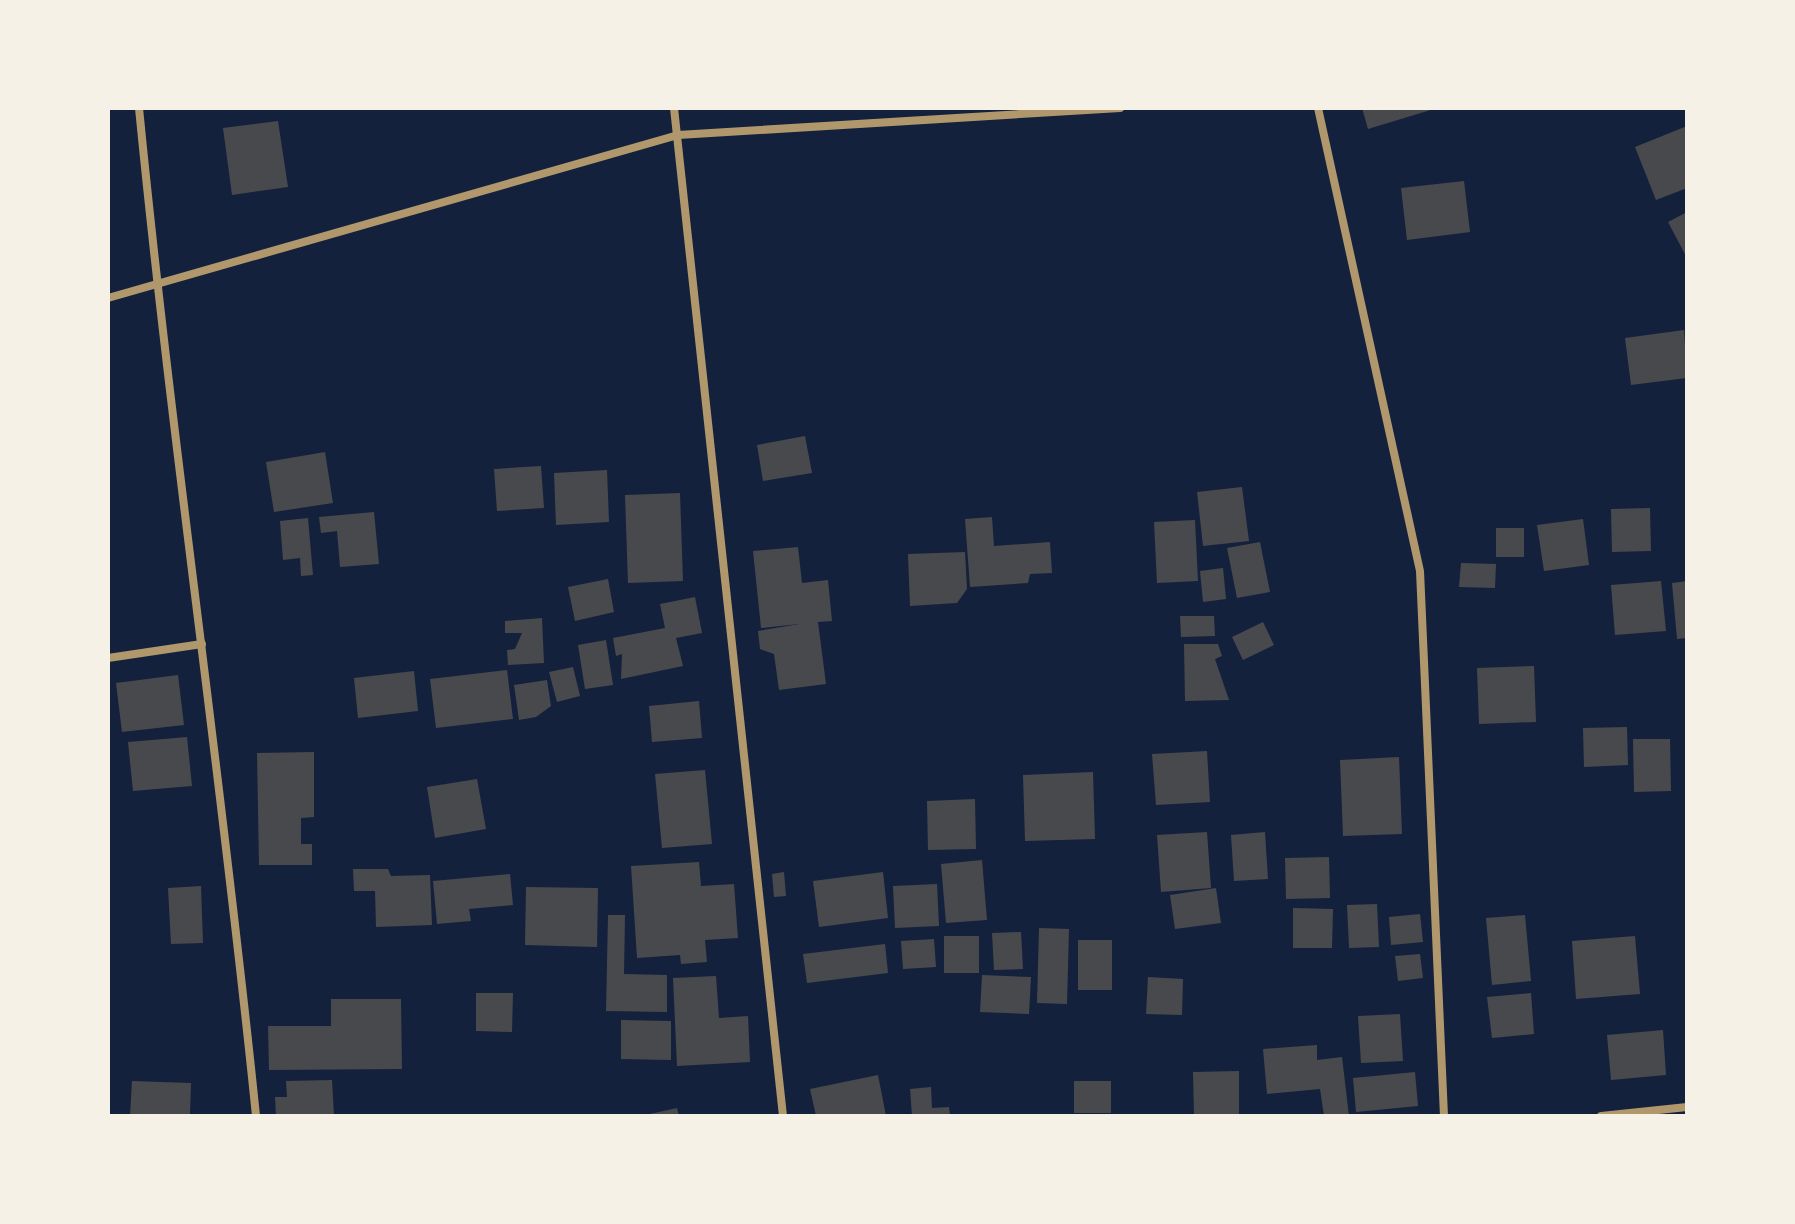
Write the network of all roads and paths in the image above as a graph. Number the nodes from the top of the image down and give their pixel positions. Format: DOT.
graph roads {
  1 [pos="139,108"];
  2 [pos="674,108"];
  3 [pos="1120,108"];
  4 [pos="1318,108"];
  5 [pos="678,135"];
  6 [pos="156,282"];
  7 [pos="108,298"];
  8 [pos="202,644"];
  9 [pos="108,658"];
  10 [pos="1687,1107"];
  11 [pos="256,1116"];
  12 [pos="783,1116"];
  13 [pos="1444,1116"];
  14 [pos="1601,1116"];
  1 -- 6 [label="street"];
  2 -- 5 [label="street"];
  3 -- 5 [label="street"];
  4 -- 13 [label="street"];
  5 -- 6 [label="street"];
  5 -- 12 [label="street"];
  6 -- 7 [label="street"];
  6 -- 8 [label="street"];
  8 -- 9 [label="street"];
  8 -- 11 [label="street"];
  10 -- 14 [label="street"];
}
